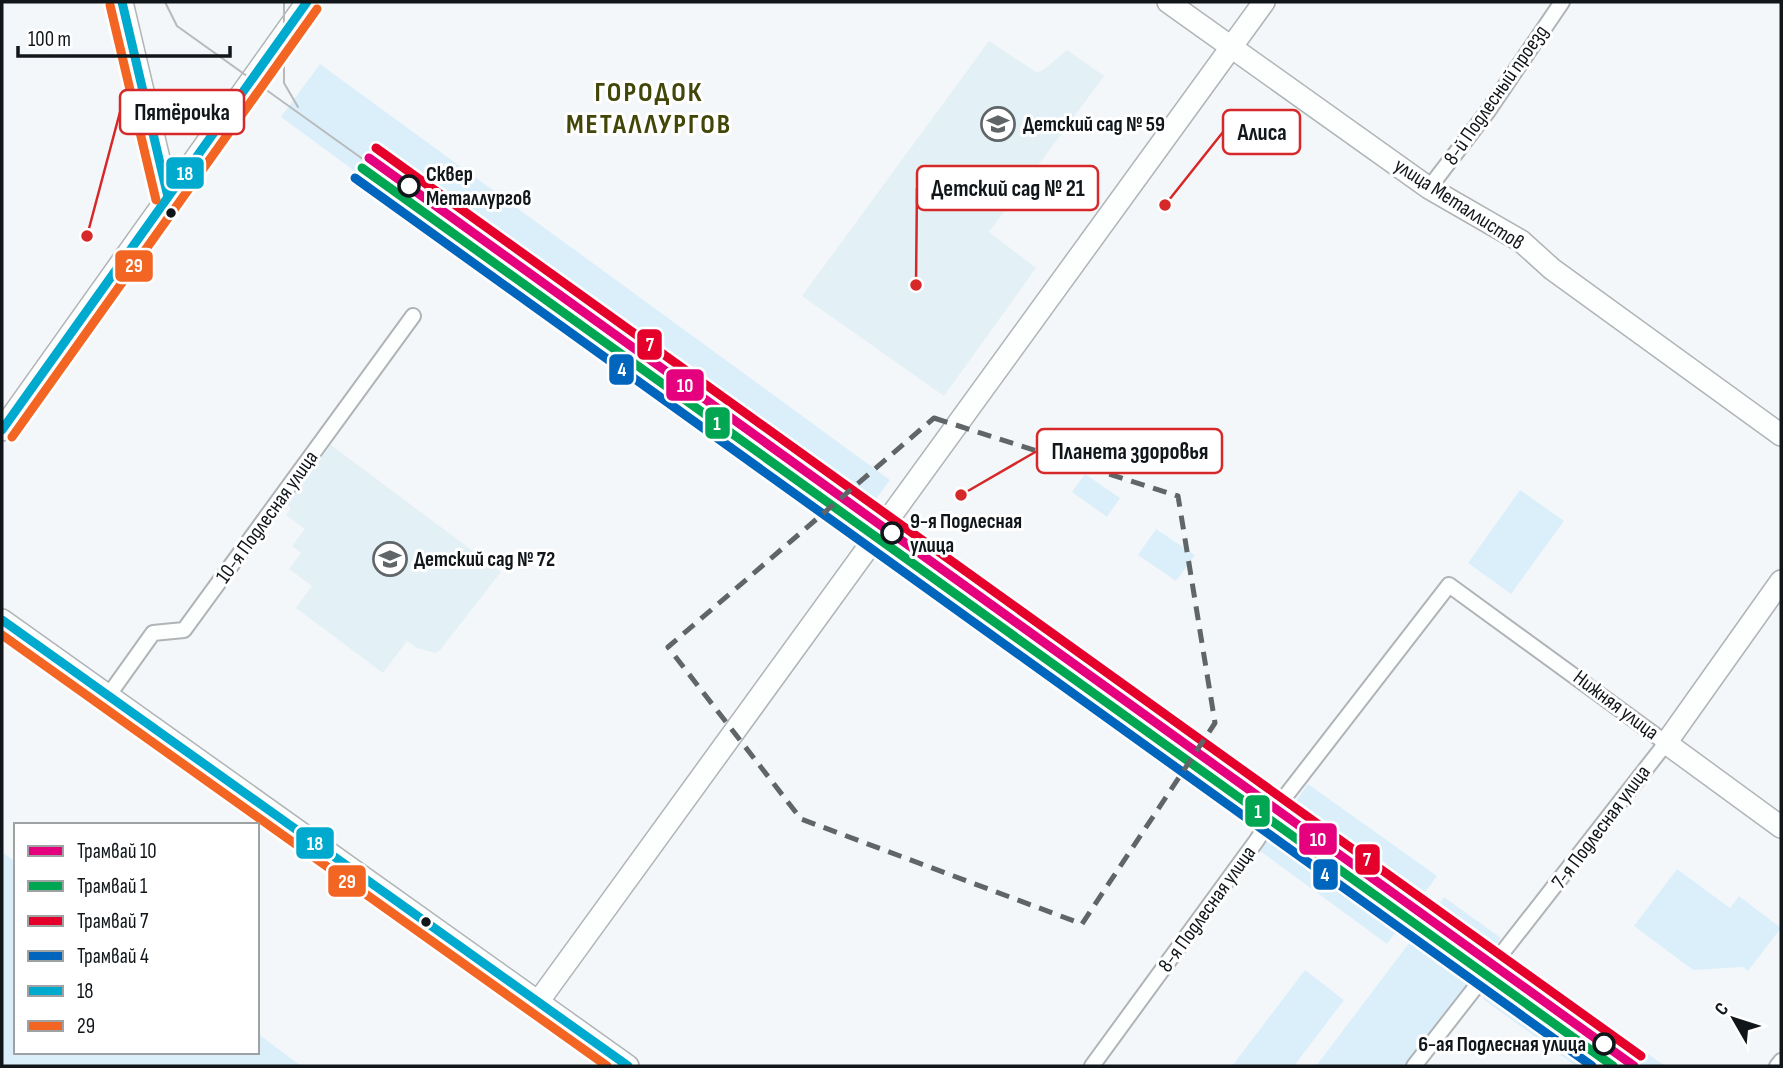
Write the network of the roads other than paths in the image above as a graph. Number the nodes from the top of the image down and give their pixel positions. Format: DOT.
graph roads {
  1 [pos="122,2"];
  2 [pos="307,2"];
  3 [pos="1168,2"];
  4 [pos="1264,2"];
  5 [pos="1562,2"];
  6 [pos="1233,47"];
  7 [pos="1429,188"];
  8 [pos="168,197"];
  9 [pos="413,316"];
  10 [pos="2,430"];
  11 [pos="1781,435"];
  12 [pos="889,519"];
  13 [pos="1781,581"];
  14 [pos="1449,585"];
  15 [pos="2,620"];
  16 [pos="108,696"];
  17 [pos="1666,743"];
  18 [pos="1281,802"];
  19 [pos="1781,827"];
  20 [pos="1480,978"];
  21 [pos="538,1002"];
  22 [pos="1781,1061"];
  23 [pos="621,1064"];
  24 [pos="1092,1066"];
  25 [pos="1413,1066"];
  26 [pos="1602,1066"];
  27 [pos="1777,1066"];
  1 -- 8 [label="street"];
  2 -- 8 [label="street"];
  3 -- 6 [label="street, улица Металлистов"];
  4 -- 6 [label="street"];
  5 -- 7 [label="street, 8-й Подлесный проезд"];
  6 -- 7 [label="street, улица Металлистов"];
  6 -- 12 [label="street"];
  7 -- 11 [label="street, улица Металлистов"];
  8 -- 10 [label="street"];
  9 -- 16 [label="street, 10-я Подлесная улица"];
  12 -- 18 [label="street"];
  12 -- 21 [label="street"];
  13 -- 17 [label="street, 7-я Подлесная улица"];
  14 -- 17 [label="street, Нижняя улица"];
  14 -- 18 [label="street, 8-я Подлесная улица"];
  15 -- 16 [label="street"];
  16 -- 21 [label="street"];
  17 -- 19 [label="street, Нижняя улица"];
  17 -- 20 [label="street, 7-я Подлесная улица"];
  18 -- 24 [label="street, 8-я Подлесная улица"];
  20 -- 25 [label="street, 7-я Подлесная улица"];
  20 -- 26 [label="street"];
  21 -- 23 [label="street"];
  22 -- 27 [label="street"];
}
